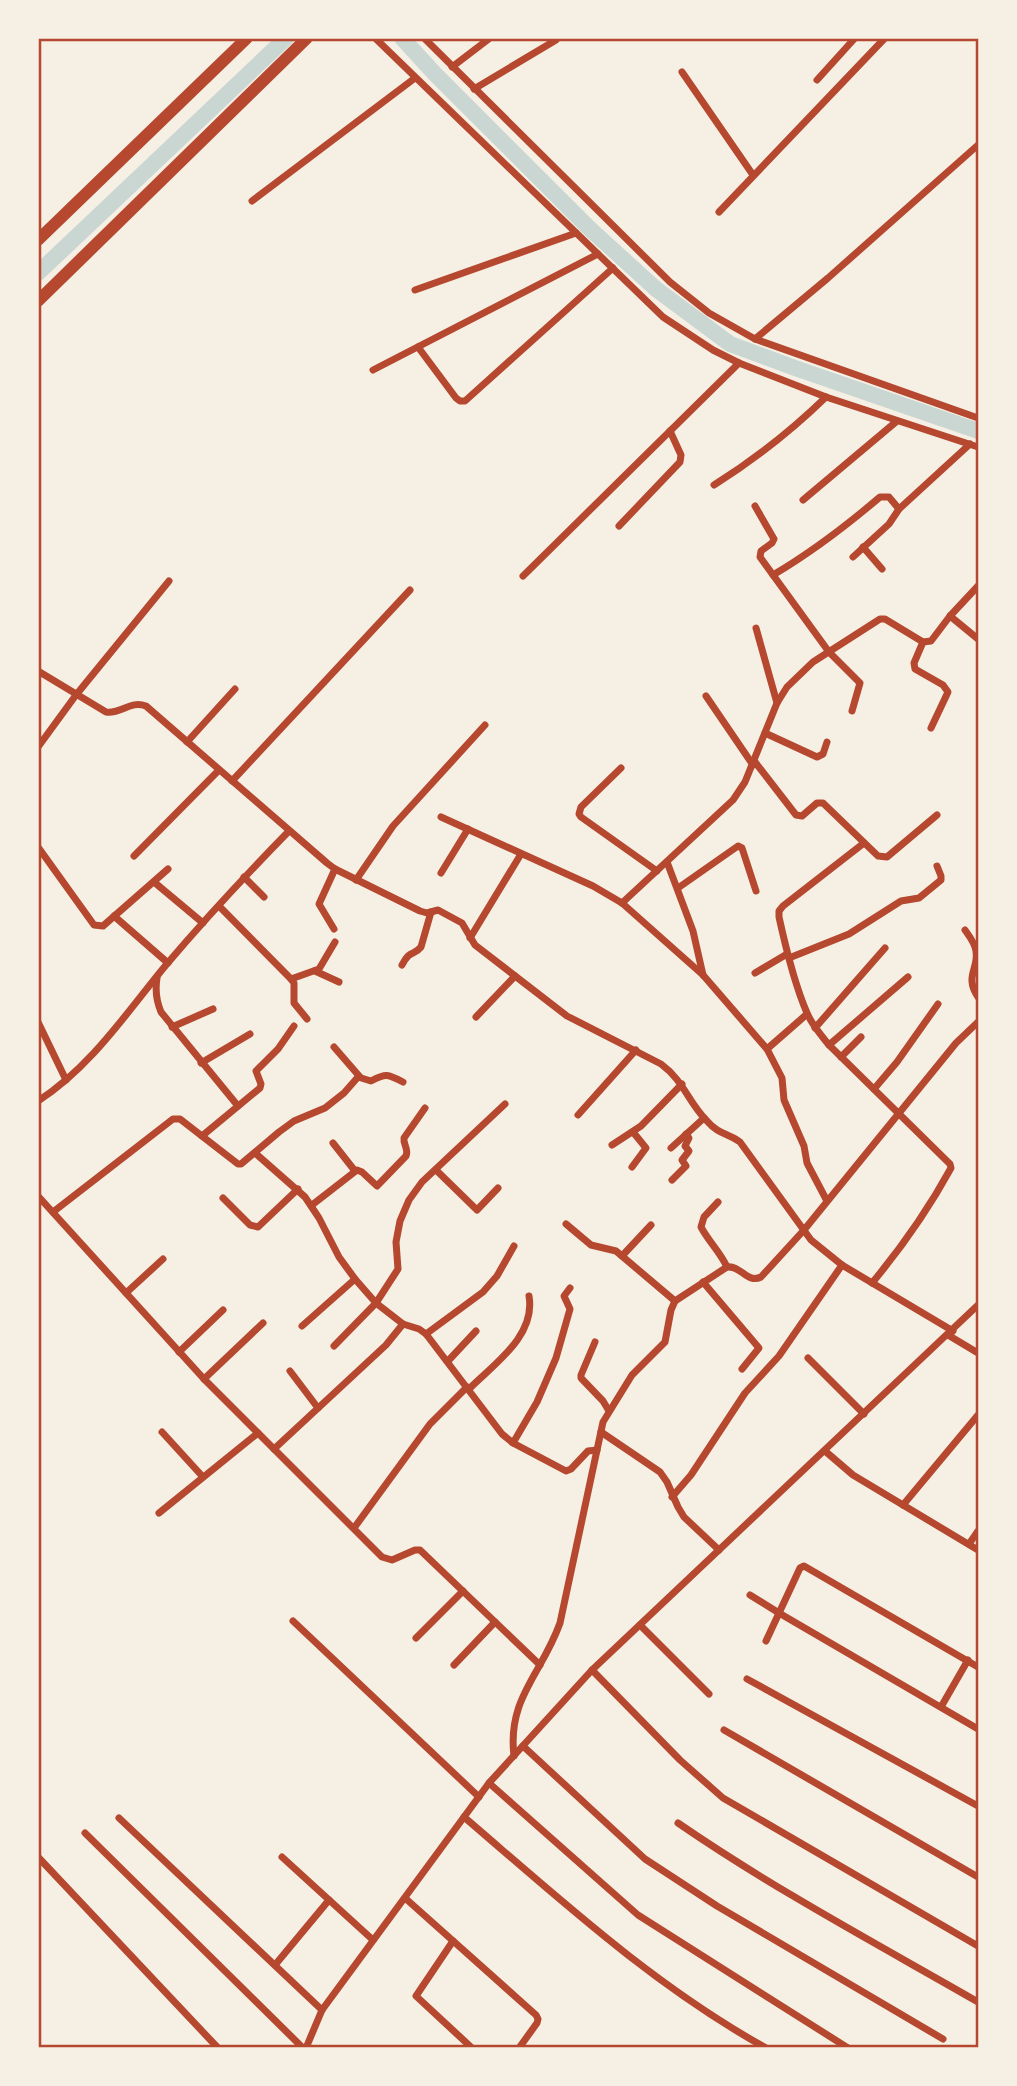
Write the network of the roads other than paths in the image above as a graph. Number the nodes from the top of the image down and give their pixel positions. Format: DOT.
graph roads {
  1 [pos="247,38"];
  2 [pos="307,38"];
  3 [pos="375,38"];
  4 [pos="424,38"];
  5 [pos="490,38"];
  6 [pos="855,38"];
  7 [pos="885,38"];
  8 [pos="556,40"];
  9 [pos="452,67"];
  10 [pos="682,72"];
  11 [pos="415,78"];
  12 [pos="817,80"];
  13 [pos="474,89"];
  14 [pos="978,145"];
  15 [pos="753,175"];
  16 [pos="252,201"];
  17 [pos="719,212"];
  18 [pos="576,233"];
  19 [pos="38,240"];
  20 [pos="598,254"];
  21 [pos="613,268"];
  22 [pos="415,290"];
  23 [pos="38,301"];
  24 [pos="755,339"];
  25 [pos="418,347"];
  26 [pos="739,363"];
  27 [pos="373,370"];
  28 [pos="826,397"];
  29 [pos="977,416"];
  30 [pos="897,421"];
  31 [pos="670,431"];
  32 [pos="974,445"];
  33 [pos="714,485"];
  34 [pos="803,500"];
  35 [pos="755,506"];
  36 [pos="899,509"];
  37 [pos="619,526"];
  38 [pos="863,547"];
  39 [pos="853,557"];
  40 [pos="882,569"];
  41 [pos="773,575"];
  42 [pos="523,576"];
  43 [pos="169,580"];
  44 [pos="978,586"];
  45 [pos="411,590"];
  46 [pos="950,616"];
  47 [pos="756,628"];
  48 [pos="978,639"];
  49 [pos="923,642"];
  50 [pos="829,652"];
  51 [pos="38,671"];
  52 [pos="235,689"];
  53 [pos="76,695"];
  54 [pos="706,696"];
  55 [pos="778,703"];
  56 [pos="852,711"];
  57 [pos="485,725"];
  58 [pos="931,728"];
  59 [pos="765,733"];
  60 [pos="187,741"];
  61 [pos="827,742"];
  62 [pos="38,747"];
  63 [pos="754,763"];
  64 [pos="621,768"];
  65 [pos="219,770"];
  66 [pos="232,781"];
  67 [pos="937,815"];
  68 [pos="441,817"];
  69 [pos="468,830"];
  70 [pos="289,831"];
  71 [pos="864,843"];
  72 [pos="38,847"];
  73 [pos="521,854"];
  74 [pos="134,856"];
  75 [pos="46,858"];
  76 [pos="667,862"];
  77 [pos="38,865"];
  78 [pos="937,866"];
  79 [pos="168,869"];
  80 [pos="335,869"];
  81 [pos="657,871"];
  82 [pos="440,873"];
  83 [pos="244,877"];
  84 [pos="356,880"];
  85 [pos="154,882"];
  86 [pos="678,888"];
  87 [pos="756,891"];
  88 [pos="264,897"];
  89 [pos="622,904"];
  90 [pos="219,906"];
  91 [pos="431,912"];
  92 [pos="114,916"];
  93 [pos="203,923"];
  94 [pos="334,929"];
  95 [pos="965,930"];
  96 [pos="470,939"];
  97 [pos="335,942"];
  98 [pos="885,948"];
  99 [pos="788,956"];
  100 [pos="168,963"];
  101 [pos="402,965"];
  102 [pos="315,971"];
  103 [pos="755,973"];
  104 [pos="703,975"];
  105 [pos="157,976"];
  106 [pos="515,976"];
  107 [pos="908,977"];
  108 [pos="291,979"];
  109 [pos="339,982"];
  110 [pos="978,997"];
  111 [pos="938,1004"];
  112 [pos="213,1009"];
  113 [pos="807,1014"];
  114 [pos="476,1017"];
  115 [pos="307,1019"];
  116 [pos="38,1022"];
  117 [pos="978,1022"];
  118 [pos="294,1026"];
  119 [pos="172,1027"];
  120 [pos="816,1028"];
  121 [pos="250,1034"];
  122 [pos="861,1037"];
  123 [pos="829,1045"];
  124 [pos="334,1047"];
  125 [pos="767,1049"];
  126 [pos="636,1050"];
  127 [pos="841,1057"];
  128 [pos="201,1063"];
  129 [pos="360,1077"];
  130 [pos="66,1080"];
  131 [pos="403,1082"];
  132 [pos="682,1084"];
  133 [pos="874,1089"];
  134 [pos="38,1101"];
  135 [pos="505,1104"];
  136 [pos="238,1106"];
  137 [pos="425,1108"];
  138 [pos="899,1114"];
  139 [pos="578,1115"];
  140 [pos="704,1118"];
  141 [pos="633,1132"];
  142 [pos="686,1134"];
  143 [pos="202,1136"];
  144 [pos="332,1143"];
  145 [pos="612,1144"];
  146 [pos="671,1148"];
  147 [pos="256,1153"];
  148 [pos="632,1167"];
  149 [pos="436,1170"];
  150 [pos="355,1171"];
  151 [pos="672,1180"];
  152 [pos="498,1188"];
  153 [pos="298,1189"];
  154 [pos="38,1196"];
  155 [pos="223,1198"];
  156 [pos="827,1201"];
  157 [pos="718,1202"];
  158 [pos="312,1205"];
  159 [pos="53,1212"];
  160 [pos="566,1224"];
  161 [pos="651,1225"];
  162 [pos="804,1230"];
  163 [pos="514,1246"];
  164 [pos="622,1255"];
  165 [pos="163,1259"];
  166 [pos="842,1265"];
  167 [pos="727,1266"];
  168 [pos="355,1279"];
  169 [pos="703,1282"];
  170 [pos="872,1283"];
  171 [pos="570,1288"];
  172 [pos="126,1293"];
  173 [pos="530,1296"];
  174 [pos="675,1301"];
  175 [pos="376,1303"];
  176 [pos="978,1305"];
  177 [pos="223,1310"];
  178 [pos="263,1323"];
  179 [pos="403,1325"];
  180 [pos="302,1326"];
  181 [pos="476,1331"];
  182 [pos="950,1333"];
  183 [pos="426,1334"];
  184 [pos="595,1342"];
  185 [pos="334,1346"];
  186 [pos="179,1352"];
  187 [pos="978,1353"];
  188 [pos="808,1358"];
  189 [pos="448,1361"];
  190 [pos="742,1369"];
  191 [pos="290,1371"];
  192 [pos="204,1379"];
  193 [pos="468,1388"];
  194 [pos="318,1408"];
  195 [pos="609,1412"];
  196 [pos="864,1414"];
  197 [pos="978,1415"];
  198 [pos="162,1432"];
  199 [pos="601,1432"];
  200 [pos="258,1433"];
  201 [pos="513,1443"];
  202 [pos="274,1449"];
  203 [pos="597,1450"];
  204 [pos="825,1451"];
  205 [pos="203,1477"];
  206 [pos="672,1497"];
  207 [pos="903,1505"];
  208 [pos="159,1513"];
  209 [pos="354,1528"];
  210 [pos="978,1531"];
  211 [pos="969,1544"];
  212 [pos="719,1550"];
  213 [pos="978,1550"];
  214 [pos="463,1591"];
  215 [pos="750,1595"];
  216 [pos="779,1613"];
  217 [pos="293,1621"];
  218 [pos="495,1622"];
  219 [pos="640,1625"];
  220 [pos="416,1638"];
  221 [pos="766,1641"];
  222 [pos="968,1660"];
  223 [pos="454,1665"];
  224 [pos="540,1665"];
  225 [pos="978,1667"];
  226 [pos="592,1670"];
  227 [pos="747,1679"];
  228 [pos="709,1694"];
  229 [pos="941,1707"];
  230 [pos="978,1729"];
  231 [pos="724,1730"];
  232 [pos="523,1746"];
  233 [pos="514,1756"];
  234 [pos="489,1783"];
  235 [pos="479,1797"];
  236 [pos="978,1806"];
  237 [pos="464,1817"];
  238 [pos="119,1818"];
  239 [pos="678,1823"];
  240 [pos="85,1833"];
  241 [pos="38,1857"];
  242 [pos="282,1857"];
  243 [pos="978,1877"];
  244 [pos="405,1898"];
  245 [pos="329,1900"];
  246 [pos="373,1940"];
  247 [pos="453,1941"];
  248 [pos="978,1946"];
  249 [pos="275,1965"];
  250 [pos="978,2002"];
  251 [pos="322,2010"];
  252 [pos="943,2039"];
  253 [pos="218,2048"];
  254 [pos="305,2048"];
  255 [pos="472,2048"];
  256 [pos="519,2048"];
  257 [pos="766,2048"];
  258 [pos="848,2048"];
  1 -- 19 [label="street"];
  2 -- 23 [label="street"];
  3 -- 11 [label="street"];
  4 -- 9 [label="street"];
  5 -- 9 [label="street"];
  6 -- 12 [label="street"];
  7 -- 15 [label="street"];
  8 -- 13 [label="street"];
  9 -- 13 [label="street"];
  10 -- 15 [label="street"];
  11 -- 16 [label="street"];
  11 -- 18 [label="street"];
  13 -- 24 [label="street"];
  14 -- 24 [label="street"];
  15 -- 17 [label="street"];
  18 -- 20 [label="street"];
  18 -- 22 [label="street"];
  20 -- 21 [label="street"];
  20 -- 25 [label="street"];
  21 -- 25 [label="street"];
  21 -- 26 [label="street"];
  24 -- 29 [label="street"];
  25 -- 27 [label="street"];
  26 -- 28 [label="street"];
  26 -- 31 [label="street"];
  28 -- 30 [label="street"];
  28 -- 33 [label="street"];
  30 -- 32 [label="street"];
  30 -- 34 [label="street"];
  31 -- 37 [label="street"];
  31 -- 42 [label="street"];
  32 -- 36 [label="street"];
  35 -- 41 [label="street"];
  36 -- 38 [label="street"];
  36 -- 41 [label="street"];
  38 -- 39 [label="street"];
  38 -- 40 [label="street"];
  41 -- 50 [label="street"];
  43 -- 53 [label="street"];
  44 -- 46 [label="street"];
  45 -- 66 [label="street"];
  46 -- 48 [label="street"];
  46 -- 49 [label="street"];
  47 -- 55 [label="street"];
  49 -- 50 [label="street"];
  49 -- 58 [label="street"];
  50 -- 55 [label="street"];
  50 -- 56 [label="street"];
  51 -- 53 [label="street"];
  52 -- 60 [label="street"];
  53 -- 60 [label="street"];
  53 -- 62 [label="street"];
  54 -- 63 [label="street"];
  55 -- 59 [label="street"];
  57 -- 84 [label="street"];
  59 -- 61 [label="street"];
  59 -- 63 [label="street"];
  60 -- 65 [label="street"];
  63 -- 71 [label="street"];
  63 -- 76 [label="street"];
  64 -- 81 [label="street"];
  65 -- 66 [label="street"];
  65 -- 74 [label="street"];
  66 -- 70 [label="street"];
  67 -- 71 [label="street"];
  68 -- 69 [label="street"];
  69 -- 73 [label="street"];
  69 -- 82 [label="street"];
  70 -- 80 [label="street"];
  70 -- 83 [label="street"];
  71 -- 99 [label="street"];
  72 -- 75 [label="street"];
  73 -- 89 [label="street"];
  73 -- 96 [label="street"];
  75 -- 77 [label="street"];
  75 -- 92 [label="street"];
  76 -- 81 [label="street"];
  76 -- 86 [label="street"];
  78 -- 99 [label="street"];
  79 -- 85 [label="street"];
  80 -- 84 [label="street"];
  80 -- 94 [label="street"];
  81 -- 89 [label="street"];
  83 -- 88 [label="street"];
  83 -- 90 [label="street"];
  84 -- 91 [label="street"];
  85 -- 92 [label="street"];
  85 -- 93 [label="street"];
  86 -- 87 [label="street"];
  86 -- 104 [label="street"];
  89 -- 104 [label="street"];
  90 -- 93 [label="street"];
  90 -- 108 [label="street"];
  91 -- 96 [label="street"];
  91 -- 101 [label="street"];
  92 -- 100 [label="street"];
  93 -- 100 [label="street"];
  95 -- 110 [label="street"];
  96 -- 106 [label="street"];
  97 -- 102 [label="street"];
  98 -- 120 [label="street"];
  99 -- 103 [label="street"];
  99 -- 113 [label="street"];
  100 -- 105 [label="street"];
  102 -- 108 [label="street"];
  102 -- 109 [label="street"];
  104 -- 125 [label="street"];
  105 -- 119 [label="street"];
  105 -- 130 [label="street"];
  106 -- 114 [label="street"];
  106 -- 126 [label="street"];
  107 -- 123 [label="street"];
  108 -- 115 [label="street"];
  111 -- 133 [label="street"];
  112 -- 119 [label="street"];
  113 -- 120 [label="street"];
  113 -- 125 [label="street"];
  116 -- 130 [label="street"];
  117 -- 138 [label="street"];
  118 -- 136 [label="street"];
  119 -- 128 [label="street"];
  120 -- 123 [label="street"];
  121 -- 128 [label="street"];
  122 -- 127 [label="street"];
  123 -- 127 [label="street"];
  124 -- 129 [label="street"];
  125 -- 156 [label="street"];
  126 -- 132 [label="street"];
  126 -- 139 [label="street"];
  127 -- 133 [label="street"];
  128 -- 136 [label="street"];
  129 -- 131 [label="street"];
  129 -- 147 [label="street"];
  130 -- 134 [label="street"];
  132 -- 140 [label="street"];
  132 -- 141 [label="street"];
  133 -- 138 [label="street"];
  135 -- 149 [label="street"];
  136 -- 143 [label="street"];
  137 -- 150 [label="street"];
  138 -- 156 [label="street"];
  138 -- 170 [label="street"];
  140 -- 142 [label="street"];
  140 -- 162 [label="street"];
  141 -- 145 [label="street"];
  141 -- 148 [label="street"];
  142 -- 146 [label="street"];
  142 -- 151 [label="street"];
  143 -- 147 [label="street"];
  143 -- 159 [label="street"];
  144 -- 150 [label="street"];
  147 -- 153 [label="street"];
  149 -- 152 [label="street"];
  149 -- 175 [label="street"];
  150 -- 158 [label="street"];
  153 -- 155 [label="street"];
  153 -- 158 [label="street"];
  154 -- 159 [label="street"];
  156 -- 162 [label="street"];
  157 -- 167 [label="street"];
  158 -- 168 [label="street"];
  159 -- 172 [label="street"];
  160 -- 164 [label="street"];
  161 -- 164 [label="street"];
  162 -- 166 [label="street"];
  162 -- 167 [label="street"];
  163 -- 183 [label="street"];
  164 -- 174 [label="street"];
  165 -- 172 [label="street"];
  166 -- 170 [label="street"];
  166 -- 206 [label="street"];
  167 -- 169 [label="street"];
  168 -- 175 [label="street"];
  168 -- 180 [label="street"];
  169 -- 174 [label="street"];
  169 -- 190 [label="street"];
  170 -- 182 [label="street"];
  171 -- 201 [label="street"];
  172 -- 186 [label="street"];
  173 -- 193 [label="street"];
  174 -- 195 [label="street"];
  175 -- 179 [label="street"];
  175 -- 185 [label="street"];
  176 -- 182 [label="street"];
  177 -- 186 [label="street"];
  178 -- 192 [label="street"];
  179 -- 183 [label="street"];
  179 -- 194 [label="street"];
  181 -- 189 [label="street"];
  182 -- 187 [label="street"];
  182 -- 196 [label="street"];
  183 -- 189 [label="street"];
  184 -- 195 [label="street"];
  186 -- 192 [label="street"];
  188 -- 196 [label="street"];
  189 -- 193 [label="street"];
  191 -- 194 [label="street"];
  192 -- 200 [label="street"];
  193 -- 201 [label="street"];
  193 -- 209 [label="street"];
  194 -- 202 [label="street"];
  195 -- 199 [label="street"];
  196 -- 204 [label="street"];
  197 -- 207 [label="street"];
  198 -- 205 [label="street"];
  199 -- 203 [label="street"];
  199 -- 206 [label="street"];
  200 -- 202 [label="street"];
  200 -- 205 [label="street"];
  201 -- 203 [label="street"];
  202 -- 209 [label="street"];
  203 -- 224 [label="street"];
  204 -- 207 [label="street"];
  204 -- 212 [label="street"];
  205 -- 208 [label="street"];
  206 -- 212 [label="street"];
  207 -- 211 [label="street"];
  209 -- 214 [label="street"];
  210 -- 211 [label="street"];
  211 -- 213 [label="street"];
  212 -- 219 [label="street"];
  214 -- 218 [label="street"];
  214 -- 220 [label="street"];
  215 -- 216 [label="street"];
  216 -- 221 [label="street"];
  216 -- 222 [label="street"];
  216 -- 229 [label="street"];
  217 -- 235 [label="street"];
  218 -- 223 [label="street"];
  218 -- 224 [label="street"];
  219 -- 226 [label="street"];
  219 -- 228 [label="street"];
  222 -- 225 [label="street"];
  222 -- 229 [label="street"];
  224 -- 233 [label="street"];
  226 -- 232 [label="street"];
  226 -- 248 [label="street"];
  227 -- 236 [label="street"];
  229 -- 230 [label="street"];
  231 -- 243 [label="street"];
  232 -- 233 [label="street"];
  232 -- 252 [label="street"];
  233 -- 234 [label="street"];
  234 -- 235 [label="street"];
  234 -- 258 [label="street"];
  235 -- 237 [label="street"];
  237 -- 244 [label="street"];
  237 -- 257 [label="street"];
  238 -- 249 [label="street"];
  239 -- 250 [label="street"];
  240 -- 254 [label="street"];
  241 -- 253 [label="street"];
  242 -- 245 [label="street"];
  244 -- 246 [label="street"];
  244 -- 247 [label="street"];
  245 -- 246 [label="street"];
  245 -- 249 [label="street"];
  246 -- 251 [label="street"];
  247 -- 255 [label="street"];
  247 -- 256 [label="street"];
  249 -- 251 [label="street"];
  251 -- 254 [label="street"];
}
